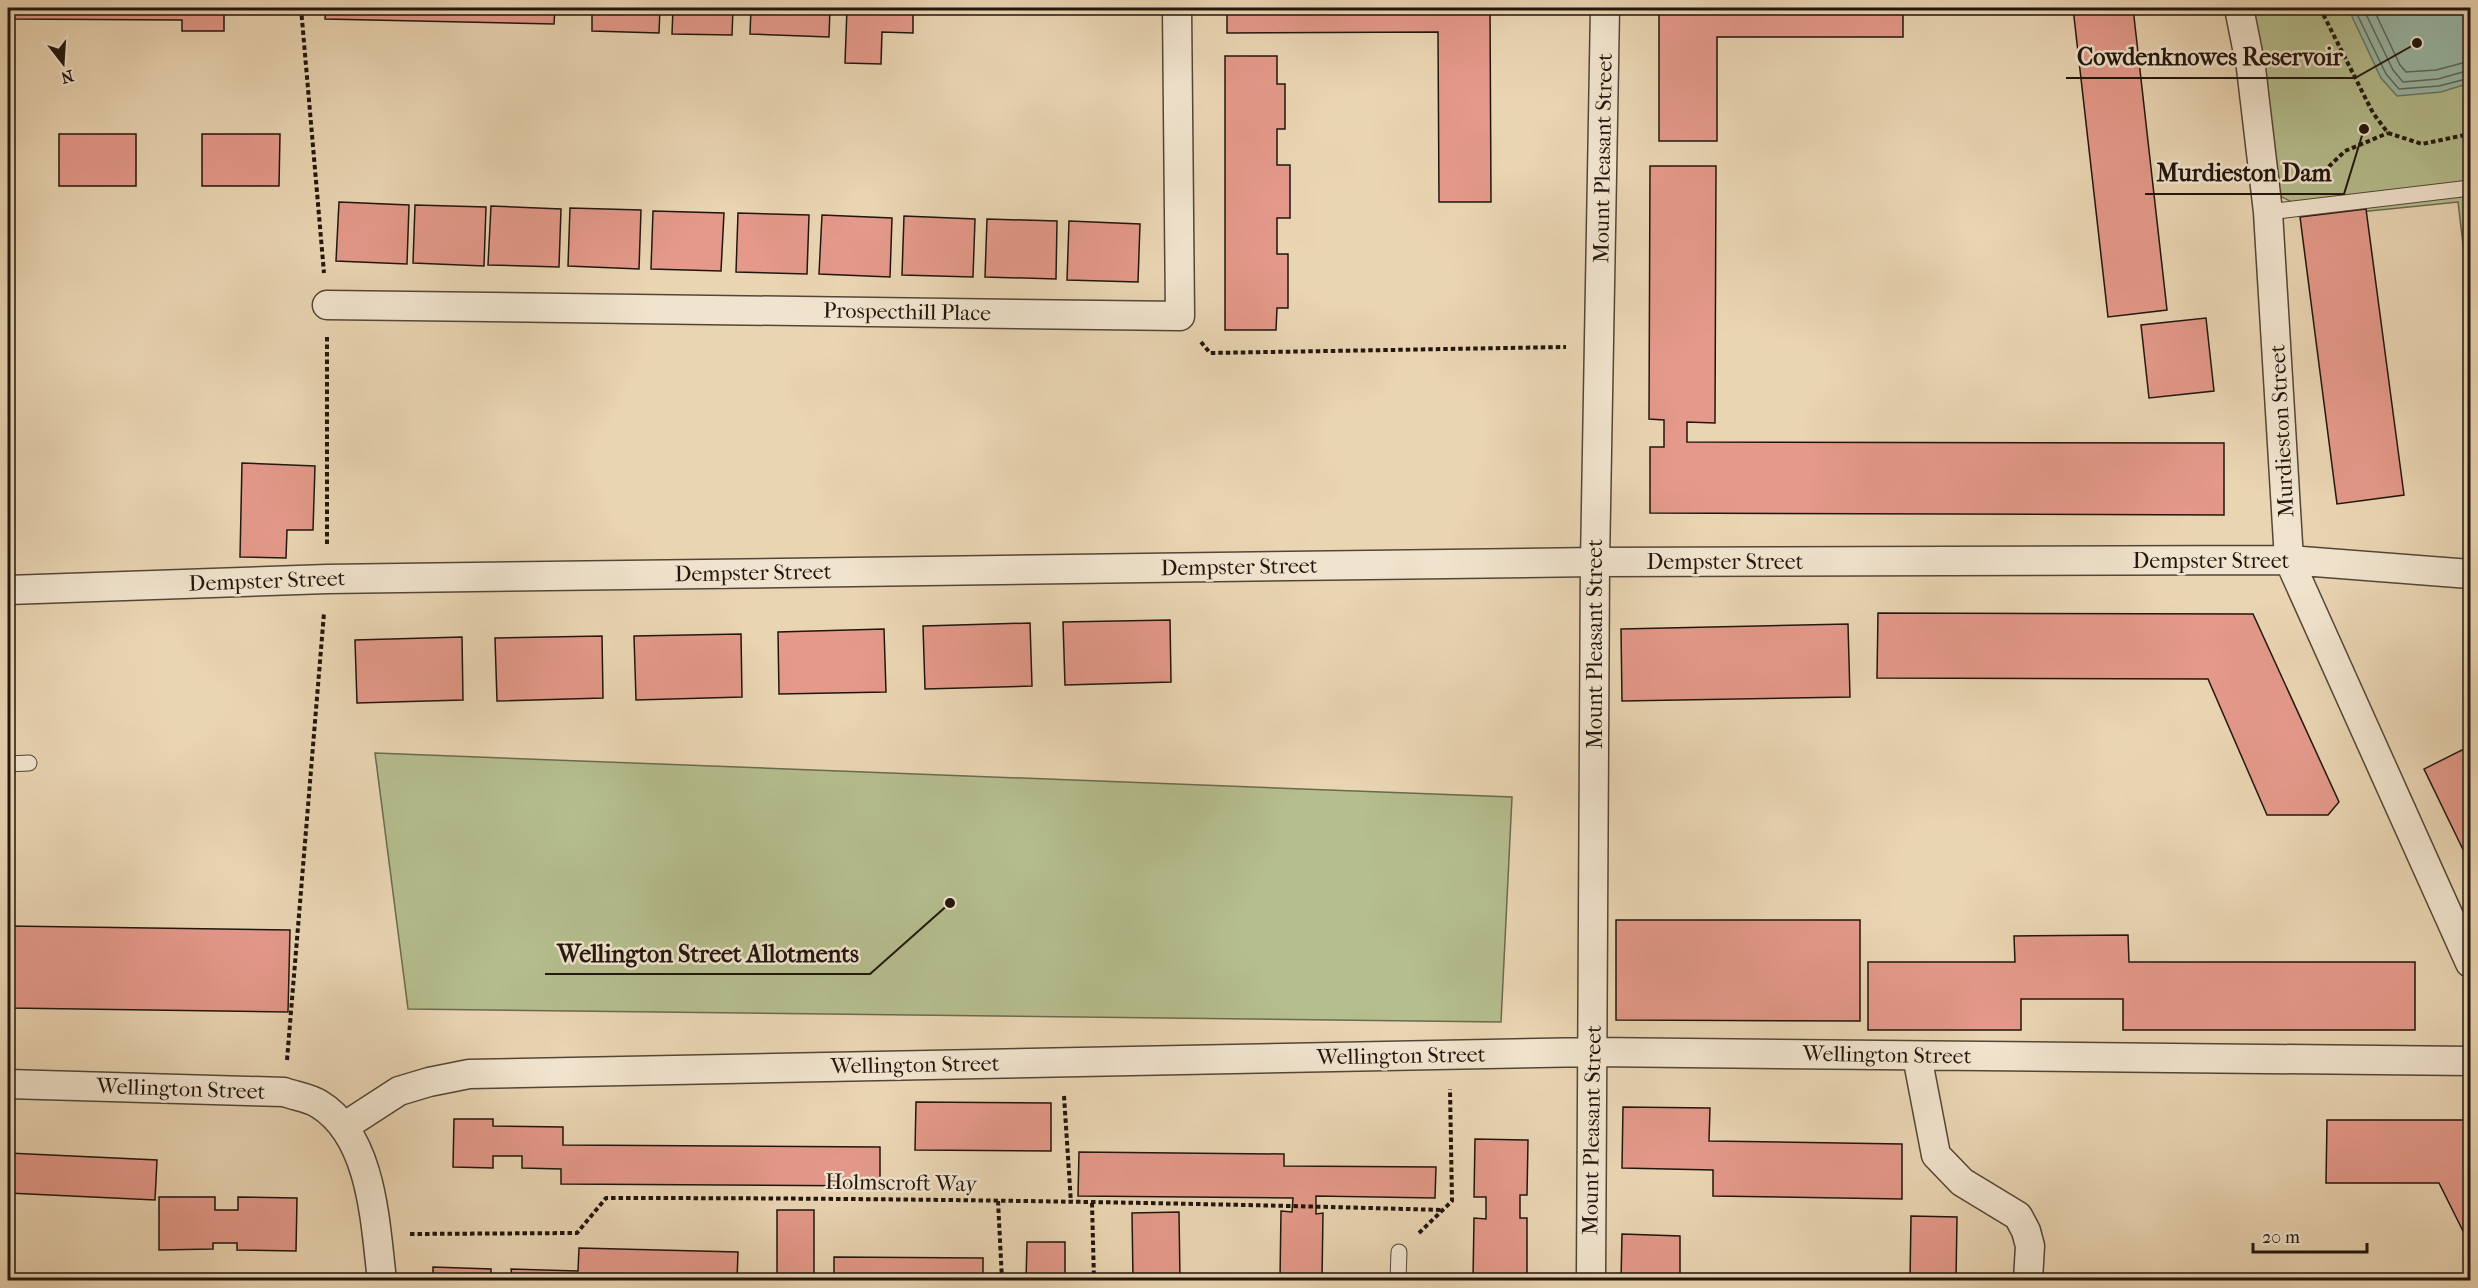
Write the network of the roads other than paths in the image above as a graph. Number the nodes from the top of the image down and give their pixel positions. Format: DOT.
graph roads {
  1 [pos="1177,8"];
  2 [pos="1605,8"];
  3 [pos="2240,8"];
  4 [pos="2470,188"];
  5 [pos="2267,201"];
  6 [pos="327,305"];
  7 [pos="2289,560"];
  8 [pos="1595,562"];
  9 [pos="2470,574"];
  10 [pos="8,590"];
  11 [pos="8,764"];
  12 [pos="30,764"];
  13 [pos="2470,963"];
  14 [pos="1593,1052"];
  15 [pos="1917,1056"];
  16 [pos="2470,1061"];
  17 [pos="8,1084"];
  18 [pos="345,1126"];
  19 [pos="1399,1252"];
  20 [pos="382,1281"];
  21 [pos="1398,1281"];
  22 [pos="1591,1281"];
  23 [pos="2028,1281"];
  1 -- 6 [label="street, Prospecthill Place"];
  2 -- 8 [label="street, Mount Pleasant Street"];
  3 -- 5 [label="street, Murdieston Street"];
  4 -- 5 [label="lane"];
  5 -- 7 [label="street, Murdieston Street"];
  7 -- 8 [label="street, Dempster Street"];
  7 -- 9 [label="street, Dempster Street"];
  7 -- 13 [label="street, Murdieston Street"];
  8 -- 10 [label="street, Dempster Street"];
  8 -- 14 [label="street, Mount Pleasant Street"];
  11 -- 12 [label="lane"];
  14 -- 15 [label="street, Wellington Street"];
  14 -- 18 [label="street, Wellington Street"];
  14 -- 22 [label="street, Mount Pleasant Street"];
  15 -- 16 [label="street, Wellington Street"];
  15 -- 23 [label="street"];
  17 -- 18 [label="street, Wellington Street"];
  18 -- 20 [label="street, Wellington Street"];
  19 -- 21 [label="lane"];
}
